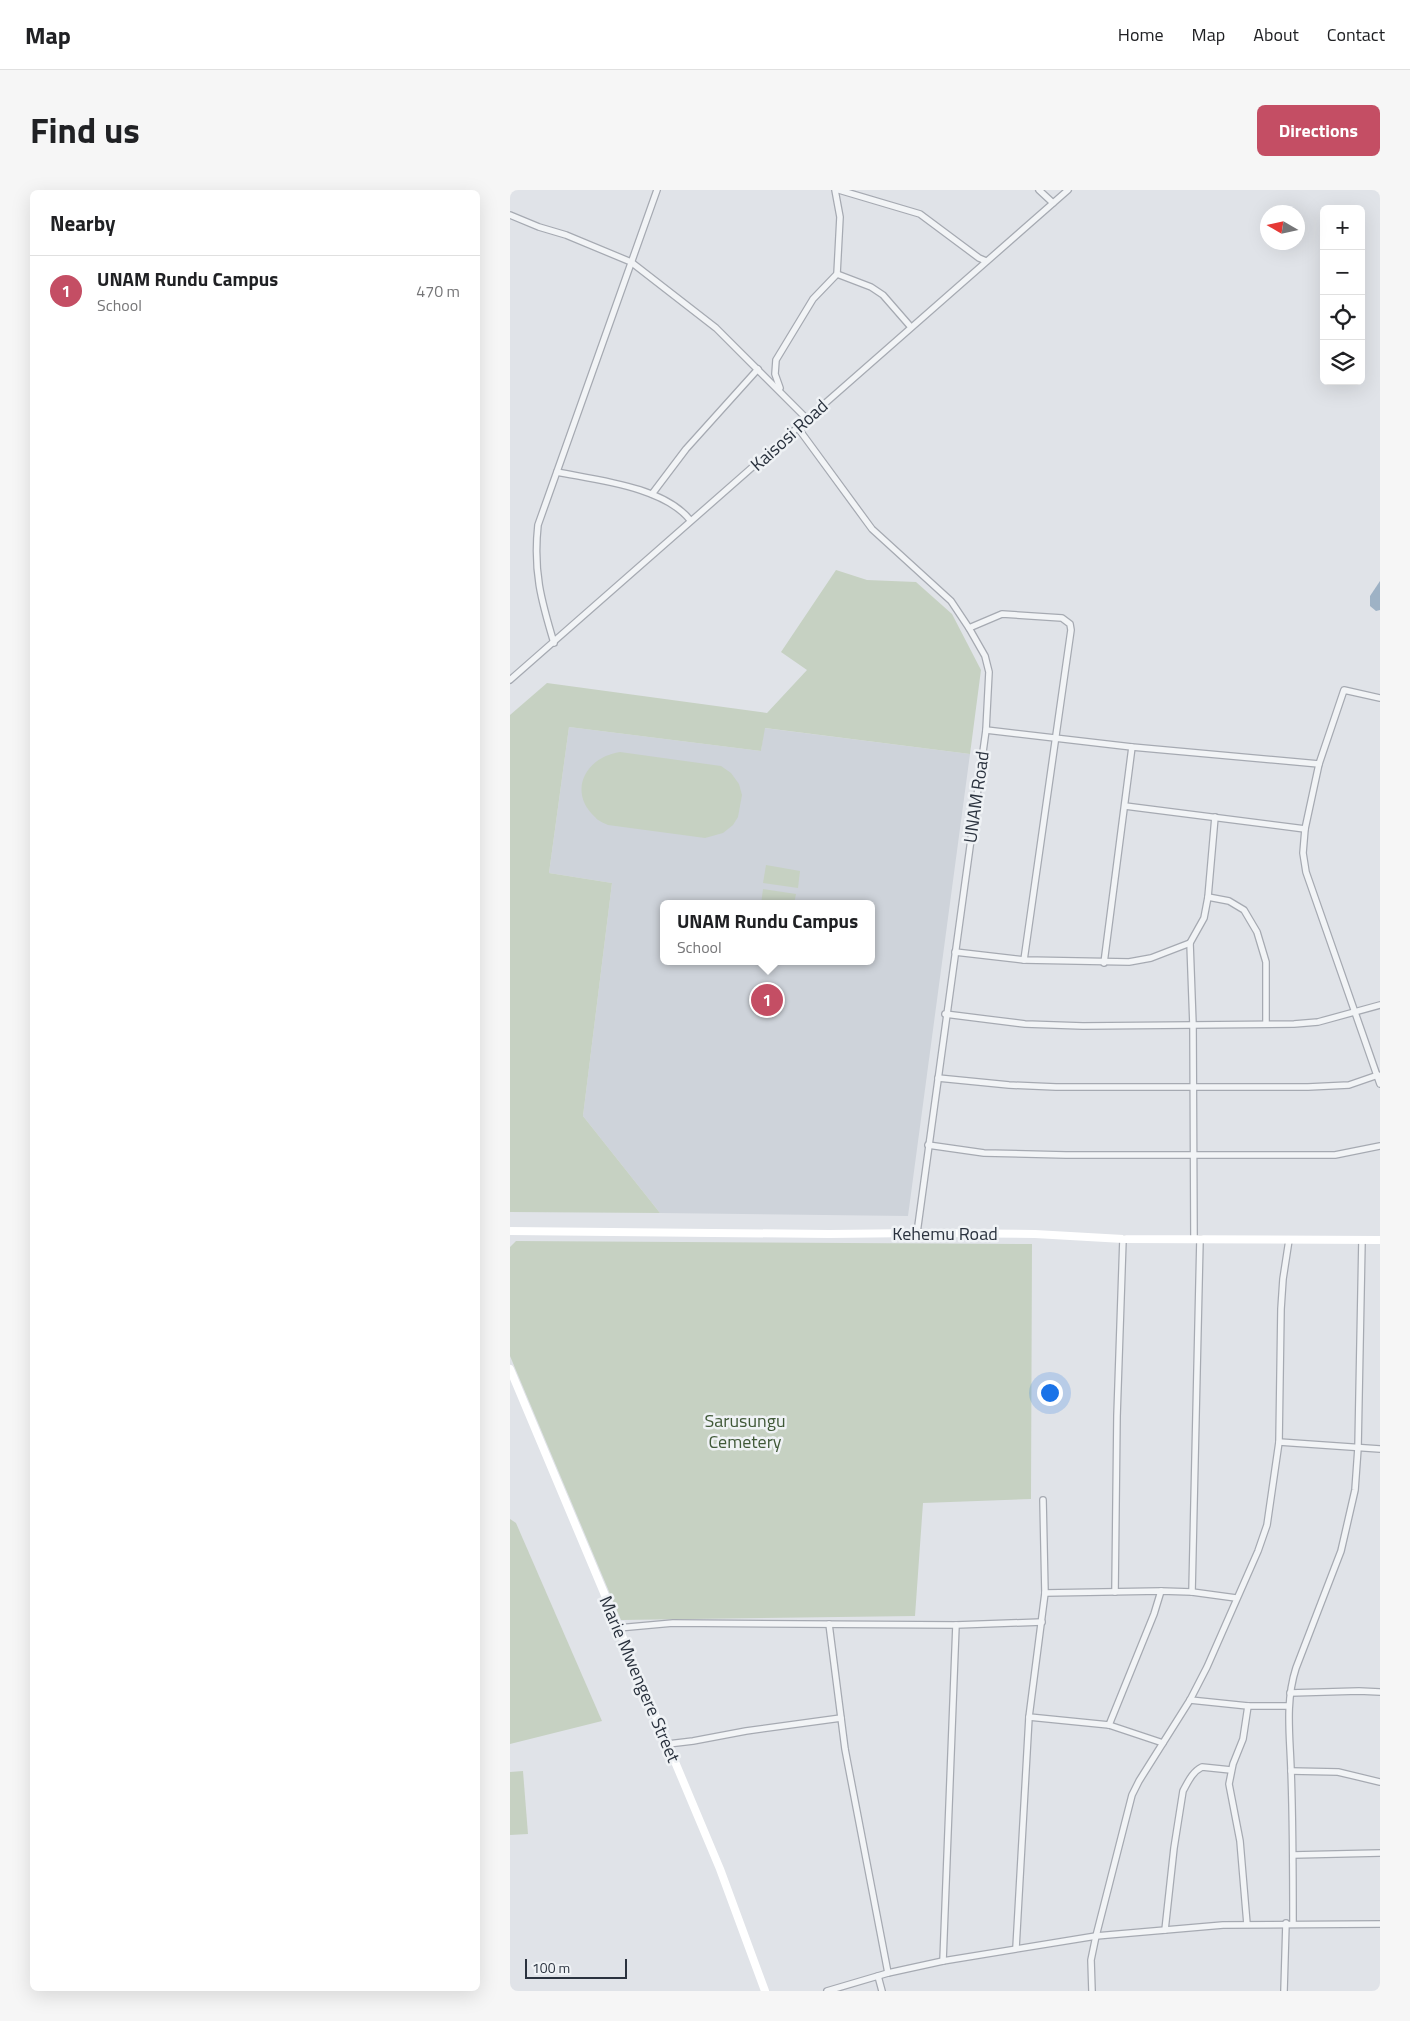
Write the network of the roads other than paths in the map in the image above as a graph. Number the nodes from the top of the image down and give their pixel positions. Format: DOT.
graph roads {
  1 [pos="657,190"];
  2 [pos="835,190"];
  3 [pos="839,190"];
  4 [pos="1039,190"];
  5 [pos="1068,190"];
  6 [pos="1053,203"];
  7 [pos="510,215"];
  8 [pos="986,261"];
  9 [pos="632,262"];
  10 [pos="837,274"];
  11 [pos="910,326"];
  12 [pos="758,369"];
  13 [pos="783,394"];
  14 [pos="807,419"];
  15 [pos="798,428"];
  16 [pos="557,472"];
  17 [pos="652,494"];
  18 [pos="690,520"];
  19 [pos="969,628"];
  20 [pos="554,643"];
  21 [pos="510,680"];
  22 [pos="1380,698"];
  23 [pos="986,730"];
  24 [pos="1055,738"];
  25 [pos="1132,747"];
  26 [pos="1320,764"];
  27 [pos="1125,806"];
  28 [pos="1215,817"];
  29 [pos="1305,829"];
  30 [pos="1208,897"];
  31 [pos="1190,943"];
  32 [pos="955,952"];
  33 [pos="1024,960"];
  34 [pos="1104,963"];
  35 [pos="1380,1005"];
  36 [pos="1354,1012"];
  37 [pos="946,1014"];
  38 [pos="1266,1024"];
  39 [pos="1193,1025"];
  40 [pos="1378,1074"];
  41 [pos="938,1078"];
  42 [pos="1380,1084"];
  43 [pos="1193,1087"];
  44 [pos="928,1146"];
  45 [pos="1380,1146"];
  46 [pos="1194,1155"];
  47 [pos="510,1231"];
  48 [pos="916,1232"];
  49 [pos="1197,1238"];
  50 [pos="1123,1239"];
  51 [pos="1289,1240"];
  52 [pos="1362,1240"];
  53 [pos="1380,1240"];
  54 [pos="510,1370"];
  55 [pos="1279,1442"];
  56 [pos="1358,1448"];
  57 [pos="1380,1449"];
  58 [pos="1043,1500"];
  59 [pos="1161,1591"];
  60 [pos="1115,1592"];
  61 [pos="1192,1592"];
  62 [pos="1045,1593"];
  63 [pos="1236,1598"];
  64 [pos="1042,1622"];
  65 [pos="829,1624"];
  66 [pos="956,1625"];
  67 [pos="618,1628"];
  68 [pos="1380,1692"];
  69 [pos="1290,1693"];
  70 [pos="1190,1700"];
  71 [pos="1248,1706"];
  72 [pos="1288,1706"];
  73 [pos="1029,1717"];
  74 [pos="841,1718"];
  75 [pos="1109,1725"];
  76 [pos="1163,1743"];
  77 [pos="668,1744"];
  78 [pos="1231,1770"];
  79 [pos="1291,1771"];
  80 [pos="1380,1782"];
  81 [pos="1380,1854"];
  82 [pos="1293,1855"];
  83 [pos="1247,1924"];
  84 [pos="1286,1924"];
  85 [pos="1293,1924"];
  86 [pos="1380,1924"];
  87 [pos="1165,1930"];
  88 [pos="1096,1936"];
  89 [pos="1016,1948"];
  90 [pos="943,1961"];
  91 [pos="888,1973"];
  92 [pos="878,1976"];
  93 [pos="765,1991"];
  94 [pos="827,1991"];
  95 [pos="882,1991"];
  96 [pos="1092,1991"];
  97 [pos="1284,1991"];
  1 -- 9 [label="street"];
  2 -- 10 [label="street"];
  3 -- 8 [label="street"];
  4 -- 6 [label="street"];
  5 -- 6 [label="street, Kaisosi Road"];
  6 -- 8 [label="street, Kaisosi Road"];
  7 -- 9 [label="street"];
  8 -- 11 [label="street, Kaisosi Road"];
  9 -- 12 [label="street"];
  9 -- 16 [label="street"];
  10 -- 11 [label="street"];
  10 -- 13 [label="street"];
  11 -- 14 [label="street, Kaisosi Road"];
  12 -- 13 [label="street"];
  12 -- 17 [label="street"];
  13 -- 14 [label="street"];
  14 -- 15 [label="street, Kaisosi Road"];
  15 -- 18 [label="street, Kaisosi Road"];
  15 -- 19 [label="street, UNAM Road"];
  16 -- 17 [label="street"];
  16 -- 20 [label="street"];
  17 -- 18 [label="street"];
  18 -- 20 [label="street, Kaisosi Road"];
  19 -- 23 [label="street, UNAM Road"];
  19 -- 24 [label="street"];
  20 -- 21 [label="street, Kaisosi Road"];
  22 -- 26 [label="street"];
  23 -- 24 [label="street"];
  23 -- 32 [label="street, UNAM Road"];
  24 -- 25 [label="street"];
  24 -- 33 [label="street"];
  25 -- 26 [label="street"];
  25 -- 27 [label="street"];
  26 -- 29 [label="street"];
  27 -- 28 [label="street"];
  27 -- 34 [label="street"];
  28 -- 29 [label="street"];
  28 -- 30 [label="street"];
  29 -- 36 [label="street"];
  30 -- 31 [label="street"];
  30 -- 38 [label="street"];
  31 -- 34 [label="street"];
  31 -- 39 [label="street"];
  32 -- 33 [label="street"];
  32 -- 37 [label="street, UNAM Road"];
  33 -- 34 [label="street"];
  35 -- 36 [label="street"];
  36 -- 38 [label="street"];
  36 -- 40 [label="street"];
  37 -- 39 [label="street"];
  37 -- 41 [label="street, UNAM Road"];
  38 -- 39 [label="street"];
  39 -- 43 [label="street"];
  40 -- 42 [label="street"];
  40 -- 43 [label="street"];
  41 -- 43 [label="street"];
  41 -- 44 [label="street, UNAM Road"];
  43 -- 46 [label="street"];
  44 -- 46 [label="street"];
  44 -- 48 [label="street, UNAM Road"];
  45 -- 46 [label="street"];
  46 -- 49 [label="street"];
  47 -- 48 [label="street, Kehemu Road"];
  48 -- 50 [label="street, Kehemu Road"];
  49 -- 50 [label="street, Kehemu Road"];
  49 -- 51 [label="street, Kehemu Road"];
  49 -- 61 [label="street"];
  50 -- 60 [label="street"];
  51 -- 52 [label="street, Kehemu Road"];
  51 -- 55 [label="street"];
  52 -- 53 [label="street, Kehemu Road"];
  52 -- 56 [label="street"];
  54 -- 67 [label="street, Marie Mwengere Street"];
  55 -- 56 [label="street"];
  55 -- 63 [label="street"];
  56 -- 57 [label="street"];
  56 -- 69 [label="street"];
  58 -- 62 [label="street"];
  59 -- 60 [label="street"];
  59 -- 61 [label="street"];
  59 -- 75 [label="street"];
  60 -- 62 [label="street"];
  61 -- 63 [label="street"];
  62 -- 64 [label="street"];
  63 -- 70 [label="street"];
  64 -- 66 [label="street"];
  64 -- 73 [label="street"];
  65 -- 66 [label="street"];
  65 -- 67 [label="street"];
  65 -- 74 [label="street"];
  66 -- 90 [label="street"];
  67 -- 77 [label="street, Marie Mwengere Street"];
  68 -- 69 [label="street"];
  69 -- 72 [label="street"];
  70 -- 71 [label="street"];
  70 -- 76 [label="street"];
  71 -- 72 [label="street"];
  71 -- 78 [label="street"];
  72 -- 79 [label="street"];
  73 -- 75 [label="street"];
  73 -- 89 [label="street"];
  74 -- 77 [label="street"];
  74 -- 91 [label="street"];
  75 -- 76 [label="street"];
  76 -- 88 [label="street"];
  77 -- 93 [label="street, Marie Mwengere Street"];
  78 -- 83 [label="street"];
  78 -- 87 [label="street"];
  79 -- 80 [label="street"];
  79 -- 82 [label="street"];
  81 -- 82 [label="street"];
  82 -- 85 [label="street"];
  83 -- 84 [label="street"];
  83 -- 87 [label="street"];
  84 -- 85 [label="street"];
  84 -- 97 [label="street"];
  85 -- 86 [label="street"];
  87 -- 88 [label="street"];
  88 -- 89 [label="street"];
  88 -- 96 [label="street"];
  89 -- 90 [label="street"];
  90 -- 91 [label="street"];
  91 -- 92 [label="street"];
  92 -- 94 [label="street"];
  92 -- 95 [label="street"];
}
